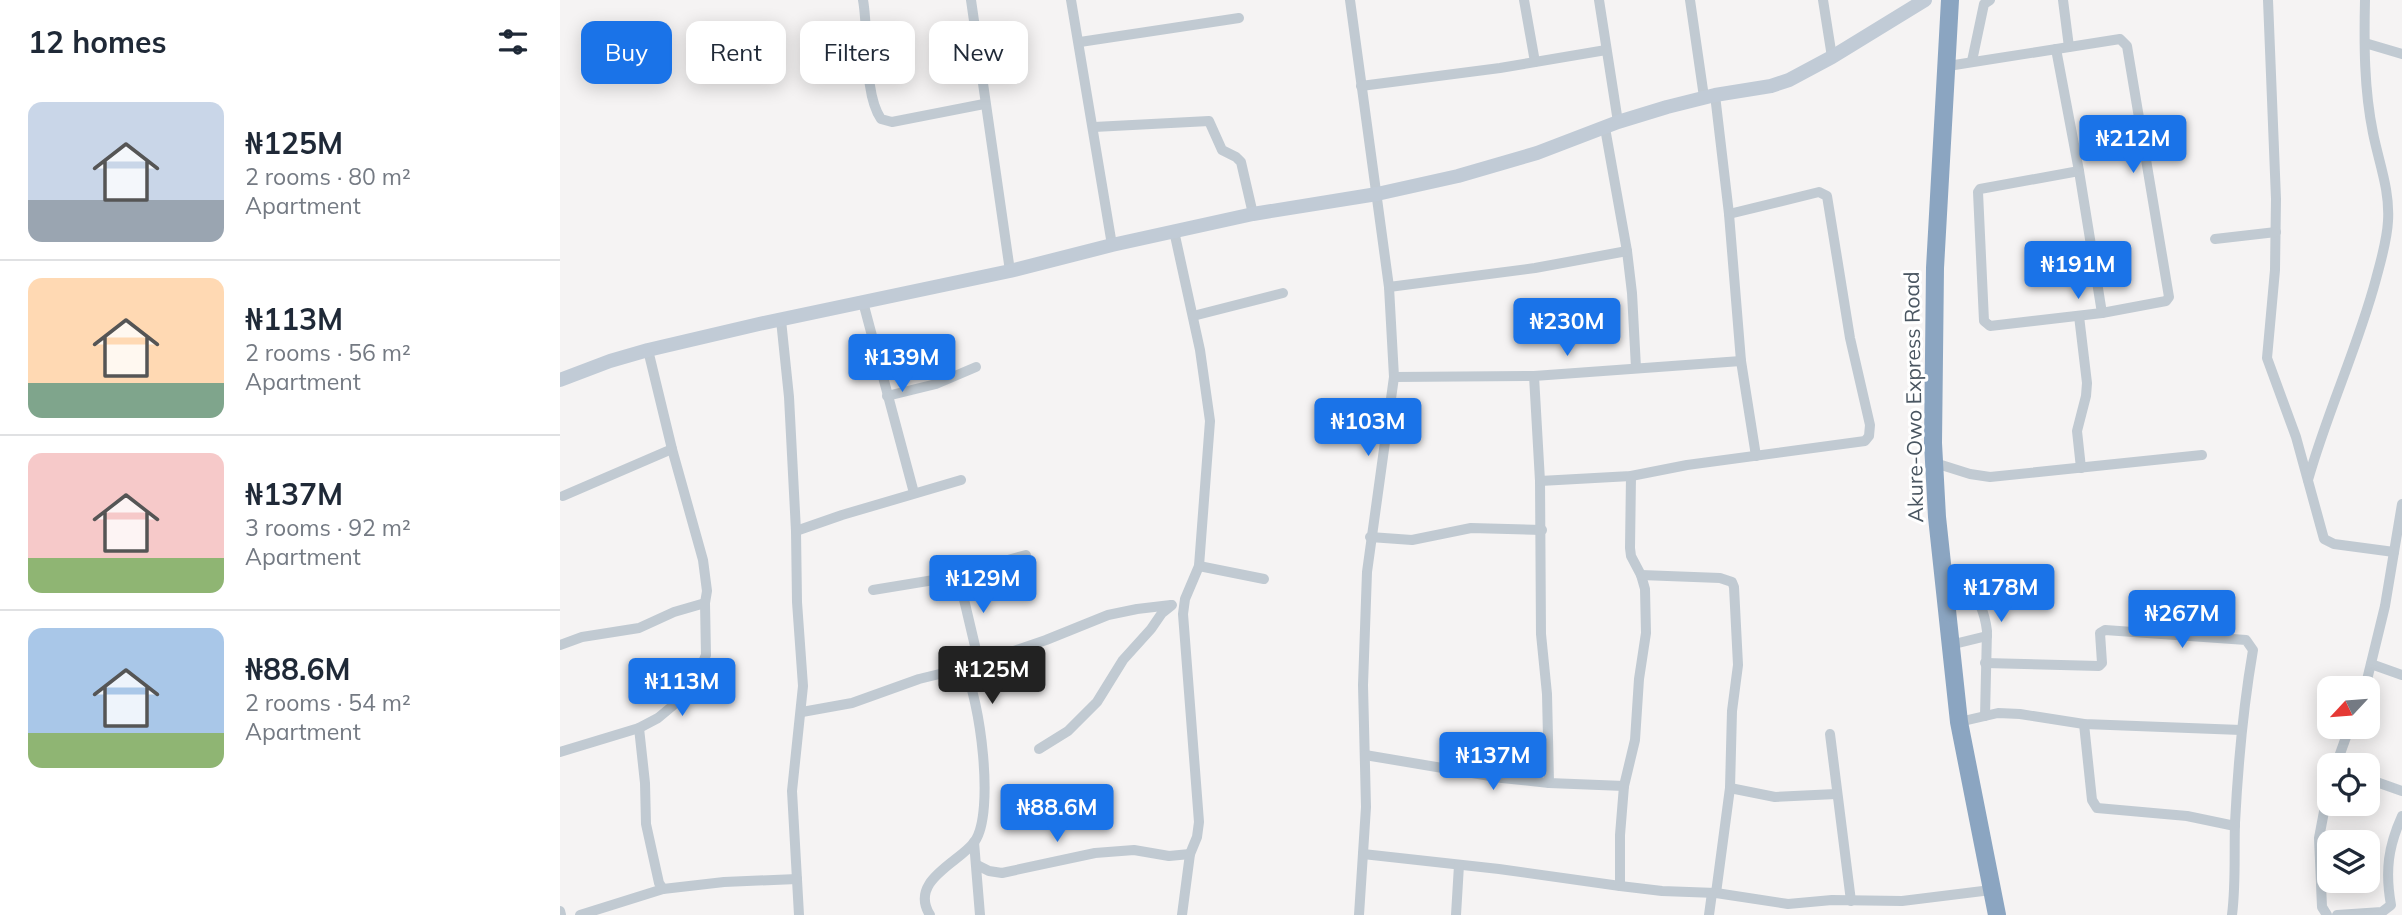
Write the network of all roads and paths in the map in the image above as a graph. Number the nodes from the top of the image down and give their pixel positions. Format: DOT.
graph roads {
  1 [pos="863,0"];
  2 [pos="971,0"];
  3 [pos="1071,0"];
  4 [pos="1349,0"];
  5 [pos="1524,0"];
  6 [pos="1599,0"];
  7 [pos="1690,0"];
  8 [pos="1824,0"];
  9 [pos="1950,0"];
  10 [pos="1990,0"];
  11 [pos="2063,0"];
  12 [pos="2267,0"];
  13 [pos="2365,0"];
  14 [pos="1921,1"];
  15 [pos="1240,18"];
  16 [pos="1080,42"];
  17 [pos="2365,43"];
  18 [pos="2069,47"];
  19 [pos="2056,49"];
  20 [pos="1606,50"];
  21 [pos="2402,54"];
  22 [pos="1832,57"];
  23 [pos="1972,61"];
  24 [pos="1535,62"];
  25 [pos="1948,65"];
  26 [pos="1361,86"];
  27 [pos="1709,96"];
  28 [pos="984,103"];
  29 [pos="1612,125"];
  30 [pos="1094,127"];
  31 [pos="2079,171"];
  32 [pos="1377,194"];
  33 [pos="1253,214"];
  34 [pos="1729,214"];
  35 [pos="1174,231"];
  36 [pos="2276,232"];
  37 [pos="2215,239"];
  38 [pos="1112,244"];
  39 [pos="1627,251"];
  40 [pos="1010,271"];
  41 [pos="1389,288"];
  42 [pos="1283,293"];
  43 [pos="863,302"];
  44 [pos="2102,313"];
  45 [pos="1193,316"];
  46 [pos="2079,316"];
  47 [pos="780,320"];
  48 [pos="649,350"];
  49 [pos="1741,361"];
  50 [pos="976,368"];
  51 [pos="1636,368"];
  52 [pos="1534,376"];
  53 [pos="1394,377"];
  54 [pos="560,380"];
  55 [pos="887,396"];
  56 [pos="672,449"];
  57 [pos="2202,455"];
  58 [pos="1756,456"];
  59 [pos="1935,463"];
  60 [pos="2081,468"];
  61 [pos="1631,476"];
  62 [pos="961,480"];
  63 [pos="1540,481"];
  64 [pos="2308,481"];
  65 [pos="914,493"];
  66 [pos="563,496"];
  67 [pos="2402,504"];
  68 [pos="1542,530"];
  69 [pos="796,531"];
  70 [pos="1370,537"];
  71 [pos="2394,552"];
  72 [pos="1026,555"];
  73 [pos="1199,566"];
  74 [pos="957,574"];
  75 [pos="1641,575"];
  76 [pos="1264,579"];
  77 [pos="1944,586"];
  78 [pos="873,590"];
  79 [pos="1185,599"];
  80 [pos="705,603"];
  81 [pos="1171,605"];
  82 [pos="1987,636"];
  83 [pos="560,645"];
  84 [pos="1950,645"];
  85 [pos="979,663"];
  86 [pos="1985,663"];
  87 [pos="2371,664"];
  88 [pos="964,668"];
  89 [pos="2402,675"];
  90 [pos="2368,676"];
  91 [pos="802,712"];
  92 [pos="1985,716"];
  93 [pos="1959,722"];
  94 [pos="2084,724"];
  95 [pos="639,729"];
  96 [pos="2241,730"];
  97 [pos="1830,734"];
  98 [pos="1039,749"];
  99 [pos="560,752"];
  100 [pos="1365,755"];
  101 [pos="1549,783"];
  102 [pos="2380,783"];
  103 [pos="1624,786"];
  104 [pos="1730,788"];
  105 [pos="2402,791"];
  106 [pos="1836,794"];
  107 [pos="2323,816"];
  108 [pos="2402,816"];
  109 [pos="2235,826"];
  110 [pos="974,842"];
  111 [pos="1190,854"];
  112 [pos="1363,854"];
  113 [pos="977,865"];
  114 [pos="1459,865"];
  115 [pos="797,879"];
  116 [pos="1620,886"];
  117 [pos="663,889"];
  118 [pos="1992,890"];
  119 [pos="1714,893"];
  120 [pos="1851,901"];
  121 [pos="580,915"];
  122 [pos="799,915"];
  123 [pos="930,915"];
  124 [pos="980,915"];
  125 [pos="1181,915"];
  126 [pos="1359,915"];
  127 [pos="1457,915"];
  128 [pos="1709,915"];
  129 [pos="1997,915"];
  130 [pos="2232,915"];
  131 [pos="2327,915"];
  132 [pos="2337,915"];
  1 -- 28 [label="street"];
  2 -- 28 [label="street"];
  3 -- 16 [label="street"];
  4 -- 26 [label="street"];
  5 -- 24 [label="street"];
  6 -- 20 [label="street"];
  7 -- 27 [label="street"];
  8 -- 22 [label="street"];
  9 -- 25 [label="highway, Akure-Owo Express Road"];
  10 -- 23 [label="street"];
  11 -- 18 [label="street"];
  12 -- 36 [label="street"];
  13 -- 17 [label="street"];
  14 -- 22 [label="street"];
  15 -- 16 [label="street"];
  16 -- 30 [label="street"];
  17 -- 21 [label="street"];
  17 -- 64 [label="street"];
  18 -- 19 [label="street"];
  18 -- 44 [label="street"];
  19 -- 23 [label="street"];
  19 -- 31 [label="street"];
  20 -- 24 [label="street"];
  20 -- 29 [label="street"];
  22 -- 27 [label="street"];
  23 -- 25 [label="street"];
  24 -- 26 [label="street"];
  25 -- 59 [label="highway, Akure-Owo Express Road"];
  26 -- 32 [label="street"];
  27 -- 29 [label="street"];
  27 -- 34 [label="street"];
  28 -- 40 [label="street"];
  29 -- 32 [label="street"];
  29 -- 39 [label="street"];
  30 -- 33 [label="street"];
  30 -- 38 [label="street"];
  31 -- 44 [label="street"];
  31 -- 46 [label="street"];
  32 -- 33 [label="street"];
  32 -- 41 [label="street"];
  33 -- 35 [label="street"];
  34 -- 49 [label="street"];
  34 -- 58 [label="street"];
  35 -- 38 [label="street"];
  35 -- 45 [label="street"];
  36 -- 37 [label="street"];
  36 -- 64 [label="street"];
  38 -- 40 [label="street"];
  39 -- 41 [label="street"];
  39 -- 51 [label="street"];
  40 -- 43 [label="street"];
  41 -- 53 [label="street"];
  42 -- 45 [label="street"];
  43 -- 47 [label="street"];
  43 -- 55 [label="street"];
  44 -- 46 [label="street"];
  45 -- 73 [label="street"];
  46 -- 60 [label="street"];
  47 -- 48 [label="street"];
  47 -- 69 [label="street"];
  48 -- 54 [label="street"];
  48 -- 56 [label="street"];
  49 -- 51 [label="street"];
  49 -- 58 [label="street"];
  50 -- 55 [label="street"];
  51 -- 52 [label="street"];
  52 -- 53 [label="street"];
  52 -- 63 [label="street"];
  53 -- 70 [label="street"];
  55 -- 65 [label="street"];
  56 -- 66 [label="street"];
  56 -- 80 [label="street"];
  57 -- 60 [label="street"];
  58 -- 61 [label="street"];
  59 -- 60 [label="street"];
  59 -- 77 [label="highway, Akure-Owo Express Road"];
  61 -- 63 [label="street"];
  61 -- 75 [label="street"];
  62 -- 65 [label="street"];
  63 -- 68 [label="street"];
  64 -- 71 [label="street"];
  65 -- 69 [label="street"];
  67 -- 71 [label="street"];
  68 -- 70 [label="street"];
  68 -- 101 [label="street"];
  69 -- 91 [label="street"];
  70 -- 100 [label="street"];
  71 -- 87 [label="street"];
  72 -- 74 [label="street"];
  73 -- 76 [label="street"];
  73 -- 79 [label="street"];
  74 -- 78 [label="street"];
  74 -- 85 [label="street"];
  75 -- 103 [label="street"];
  75 -- 104 [label="street"];
  77 -- 82 [label="street"];
  77 -- 84 [label="highway, Akure-Owo Express Road"];
  79 -- 81 [label="street"];
  79 -- 111 [label="street"];
  80 -- 83 [label="street"];
  80 -- 95 [label="street"];
  81 -- 85 [label="street"];
  81 -- 98 [label="street"];
  82 -- 84 [label="street"];
  82 -- 86 [label="street"];
  84 -- 93 [label="highway, Akure-Owo Express Road"];
  85 -- 88 [label="street"];
  86 -- 92 [label="street"];
  86 -- 96 [label="street"];
  87 -- 89 [label="street"];
  87 -- 90 [label="street"];
  88 -- 91 [label="street"];
  88 -- 110 [label="street"];
  91 -- 115 [label="street"];
  92 -- 93 [label="street"];
  92 -- 94 [label="street"];
  93 -- 118 [label="highway, Akure-Owo Express Road"];
  94 -- 96 [label="street"];
  94 -- 109 [label="street"];
  95 -- 99 [label="street"];
  95 -- 117 [label="street"];
  96 -- 109 [label="street"];
  97 -- 106 [label="street"];
  100 -- 101 [label="street"];
  100 -- 112 [label="street"];
  101 -- 103 [label="street"];
  102 -- 105 [label="street"];
  103 -- 116 [label="street"];
  104 -- 106 [label="street"];
  104 -- 119 [label="street"];
  106 -- 120 [label="street"];
  107 -- 131 [label="street"];
  108 -- 132 [label="street"];
  109 -- 130 [label="street"];
  110 -- 113 [label="street"];
  110 -- 123 [label="street"];
  111 -- 113 [label="street"];
  111 -- 125 [label="street"];
  112 -- 114 [label="street"];
  112 -- 126 [label="street"];
  113 -- 124 [label="street"];
  114 -- 116 [label="street"];
  114 -- 127 [label="street"];
  115 -- 117 [label="street"];
  115 -- 122 [label="street"];
  116 -- 119 [label="street"];
  117 -- 121 [label="street"];
  118 -- 120 [label="street"];
  118 -- 129 [label="highway, Akure-Owo Express Road"];
  119 -- 120 [label="street"];
  119 -- 128 [label="street"];
}
